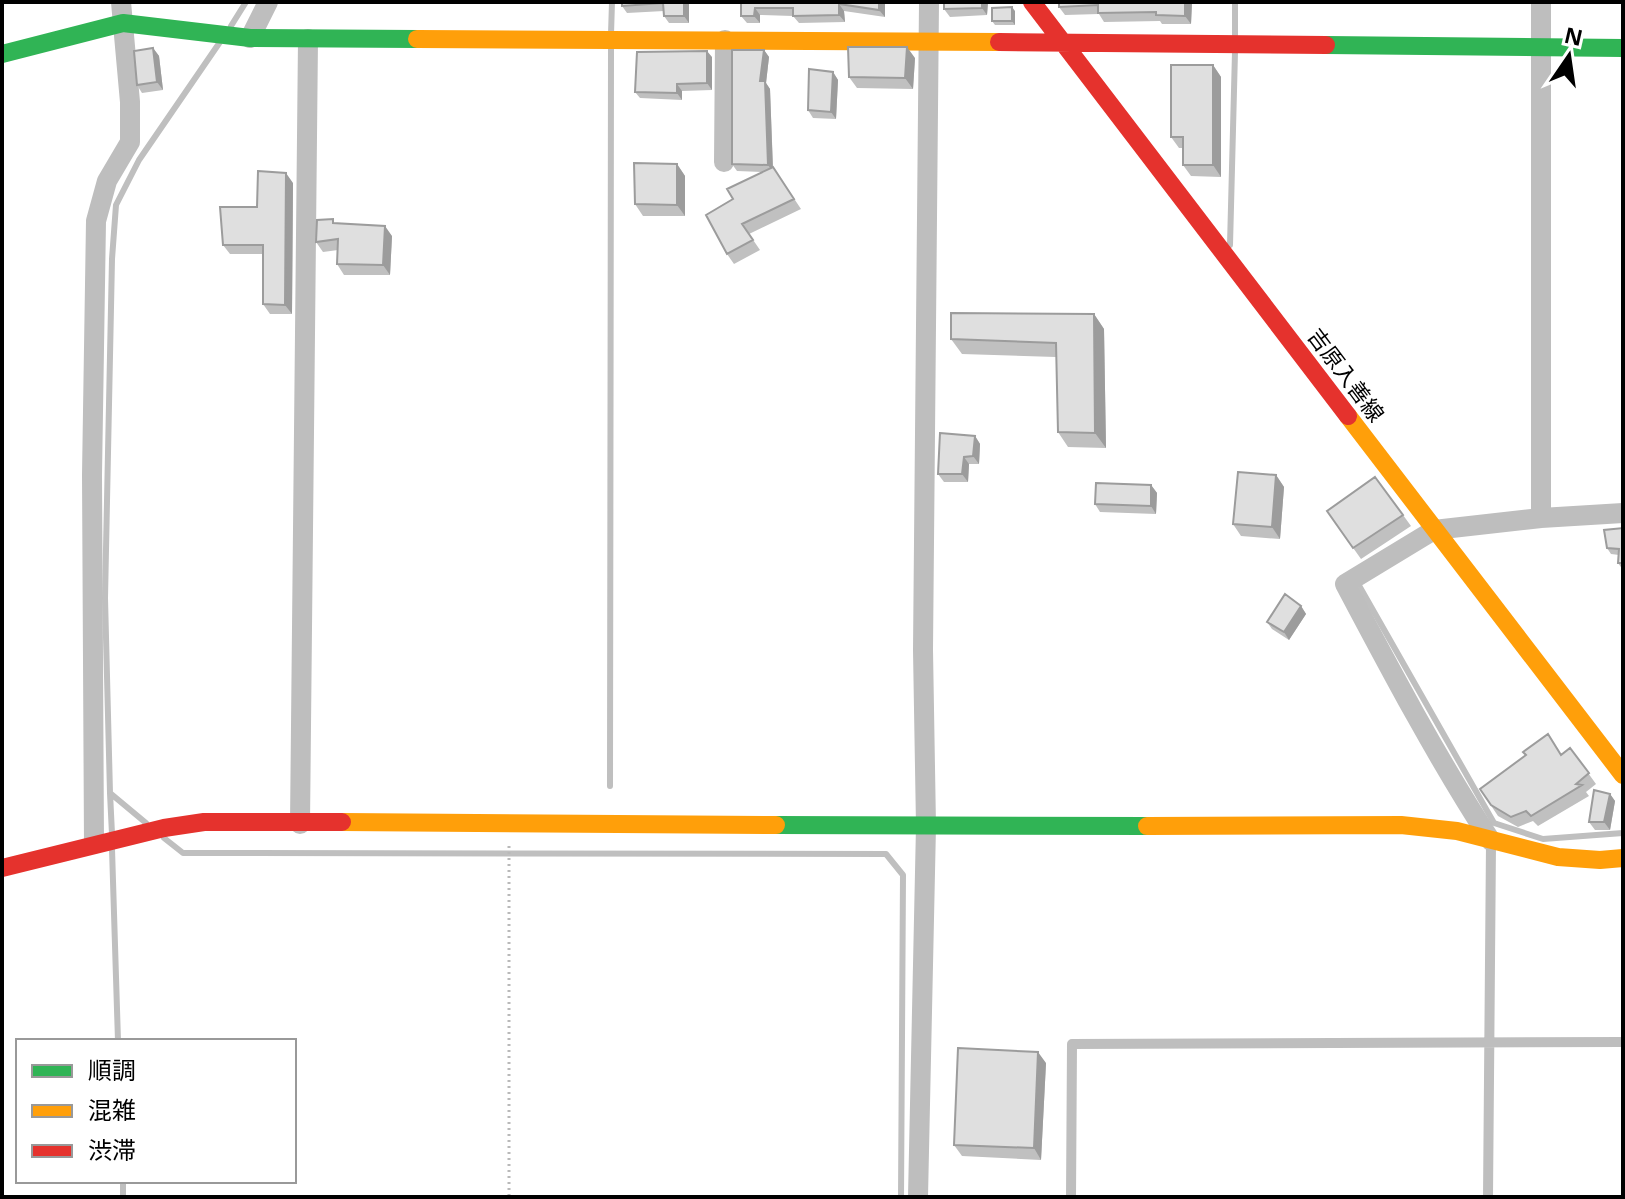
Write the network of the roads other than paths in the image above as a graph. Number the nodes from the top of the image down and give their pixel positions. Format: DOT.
graph roads {
  1 [pos="121,2"];
  2 [pos="268,2"];
  3 [pos="929,2"];
  4 [pos="1032,2"];
  5 [pos="1541,2"];
  6 [pos="123,23"];
  7 [pos="250,38"];
  8 [pos="308,39"];
  9 [pos="725,40"];
  10 [pos="928,41"];
  11 [pos="1065,44"];
  12 [pos="1623,48"];
  13 [pos="1541,49"];
  14 [pos="2,54"];
  15 [pos="724,162"];
  16 [pos="1623,513"];
  17 [pos="1541,518"];
  18 [pos="1434,530"];
  19 [pos="1623,775"];
  20 [pos="300,824"];
  21 [pos="926,826"];
  22 [pos="1491,841"];
  23 [pos="94,844"];
  24 [pos="1623,858"];
  25 [pos="2,868"];
  26 [pos="1623,1042"];
  27 [pos="1489,1043"];
  28 [pos="918,1197"];
  29 [pos="1071,1197"];
  30 [pos="1488,1197"];
  1 -- 6 [label="street"];
  2 -- 7 [label="street"];
  3 -- 10 [label="street"];
  4 -- 11 [label="street, 吉原入善線"];
  5 -- 13 [label="street"];
  6 -- 7 [label="street"];
  6 -- 14 [label="street"];
  6 -- 23 [label="street"];
  7 -- 8 [label="street"];
  8 -- 9 [label="street"];
  8 -- 20 [label="street"];
  9 -- 10 [label="street"];
  9 -- 15 [label="street"];
  10 -- 11 [label="street"];
  10 -- 21 [label="street"];
  11 -- 13 [label="street"];
  11 -- 18 [label="street, 吉原入善線"];
  12 -- 13 [label="street"];
  13 -- 17 [label="street"];
  16 -- 17 [label="street"];
  17 -- 18 [label="street"];
  18 -- 19 [label="street, 吉原入善線"];
  18 -- 22 [label="street"];
  20 -- 21 [label="street"];
  20 -- 23 [label="street"];
  21 -- 22 [label="street"];
  21 -- 28 [label="street"];
  22 -- 24 [label="street"];
  22 -- 27 [label="lane"];
  23 -- 25 [label="street"];
  26 -- 27 [label="lane"];
  27 -- 29 [label="lane"];
  27 -- 30 [label="lane"];
}
